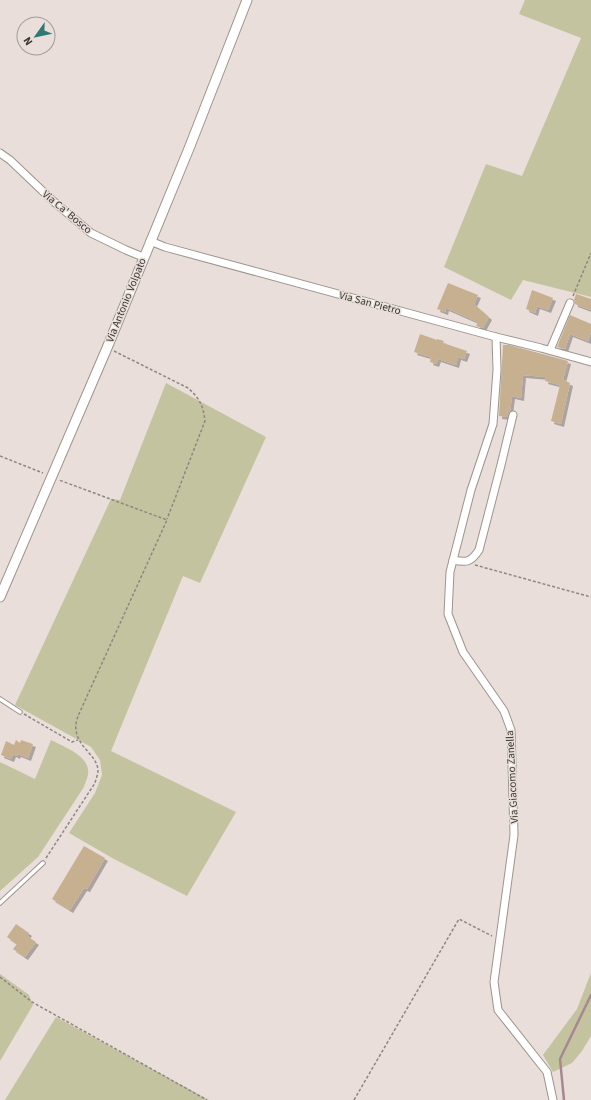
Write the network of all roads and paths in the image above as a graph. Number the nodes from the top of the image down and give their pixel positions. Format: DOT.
graph roads {
  1 [pos="247,0"];
  2 [pos="0,153"];
  3 [pos="150,241"];
  4 [pos="591,253"];
  5 [pos="143,257"];
  6 [pos="570,306"];
  7 [pos="496,338"];
  8 [pos="107,348"];
  9 [pos="550,350"];
  10 [pos="591,362"];
  11 [pos="512,415"];
  12 [pos="0,456"];
  13 [pos="51,477"];
  14 [pos="167,520"];
  15 [pos="453,560"];
  16 [pos="464,562"];
  17 [pos="0,597"];
  18 [pos="591,598"];
  19 [pos="0,699"];
  20 [pos="20,712"];
  21 [pos="78,740"];
  22 [pos="43,863"];
  23 [pos="0,903"];
  24 [pos="500,940"];
  25 [pos="0,977"];
  26 [pos="207,1100"];
  27 [pos="354,1100"];
  28 [pos="553,1100"];
  1 -- 3 [label="street, Via Antonio Volpato"];
  2 -- 5 [label="street, Via Ca' Bosco"];
  3 -- 5 [label="street, Via Antonio Volpato"];
  3 -- 7 [label="street, Via San Pietro"];
  4 -- 6 [label="path"];
  5 -- 8 [label="street, Via Antonio Volpato"];
  6 -- 9 [label="street"];
  7 -- 9 [label="street, Via San Pietro"];
  7 -- 15 [label="street, Via Giacomo Zanella"];
  8 -- 13 [label="street, Via Antonio Volpato"];
  8 -- 14 [label="path"];
  9 -- 10 [label="street, Via San Pietro"];
  11 -- 16 [label="street"];
  12 -- 13 [label="path"];
  13 -- 14 [label="path"];
  13 -- 17 [label="street, Via Antonio Volpato"];
  14 -- 21 [label="path"];
  15 -- 16 [label="street"];
  15 -- 24 [label="street, Via Giacomo Zanella"];
  16 -- 18 [label="path"];
  19 -- 20 [label="lane"];
  20 -- 21 [label="path"];
  21 -- 22 [label="path"];
  22 -- 23 [label="lane"];
  24 -- 27 [label="path"];
  24 -- 28 [label="street, Via Giacomo Zanella"];
  25 -- 26 [label="path"];
}
